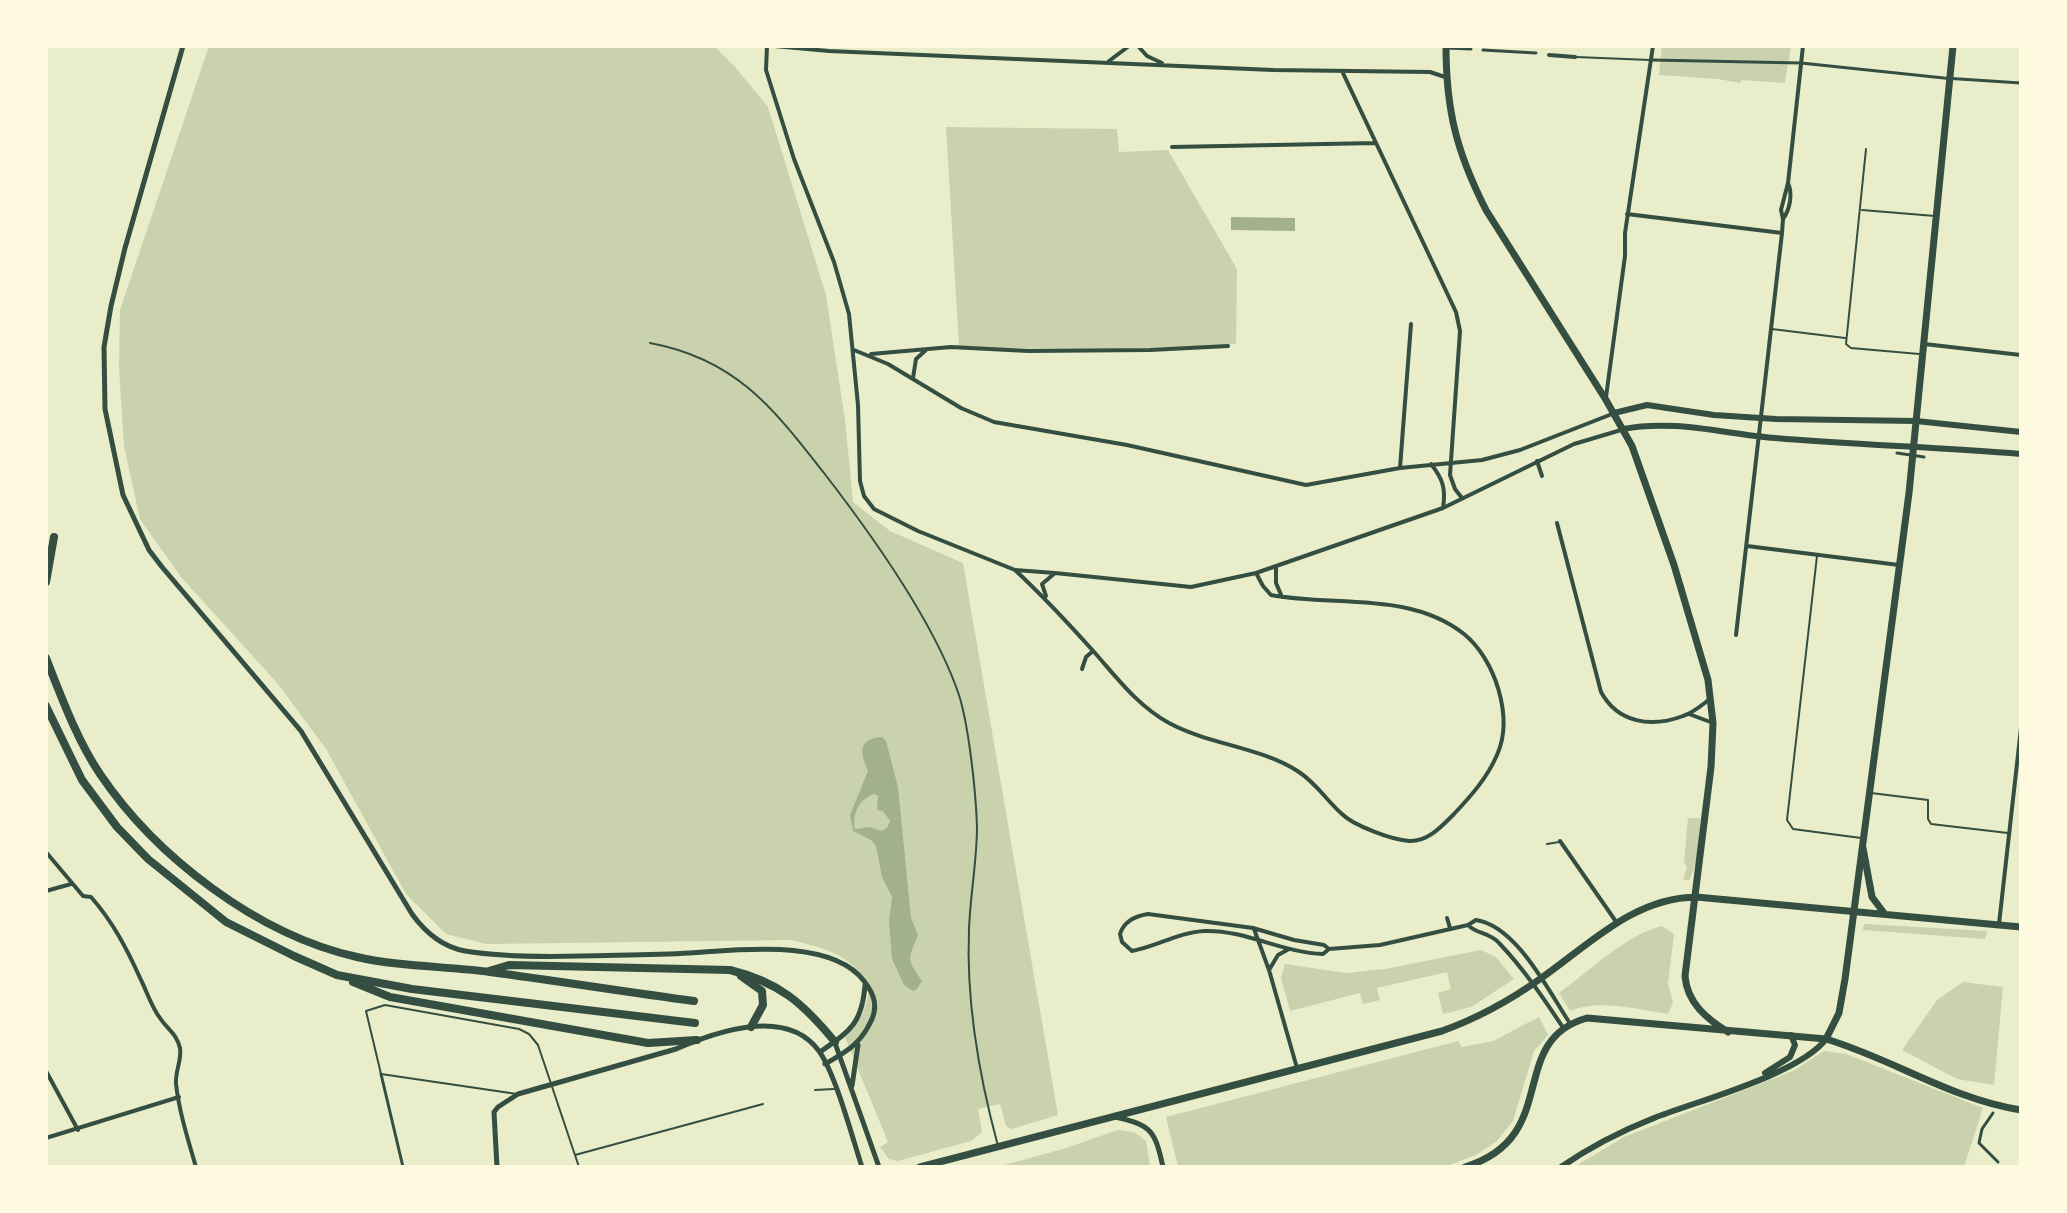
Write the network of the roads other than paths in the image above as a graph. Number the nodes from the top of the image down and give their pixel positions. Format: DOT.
graph roads {
  1 [pos="183,46"];
  2 [pos="767,46"];
  3 [pos="774,46"];
  4 [pos="1129,46"];
  5 [pos="1138,46"];
  6 [pos="1653,46"];
  7 [pos="1803,46"];
  8 [pos="1953,46"];
  9 [pos="1446,47"];
  10 [pos="1471,49"];
  11 [pos="1483,50"];
  12 [pos="1536,53"];
  13 [pos="1549,55"];
  14 [pos="1575,57"];
  15 [pos="1652,60"];
  16 [pos="1107,62"];
  17 [pos="1801,63"];
  18 [pos="1164,65"];
  19 [pos="1342,71"];
  20 [pos="1446,78"];
  21 [pos="1949,79"];
  22 [pos="2021,83"];
  23 [pos="1376,143"];
  24 [pos="1172,147"];
  25 [pos="1866,149"];
  26 [pos="1861,210"];
  27 [pos="1627,214"];
  28 [pos="1935,216"];
  29 [pos="1782,233"];
  30 [pos="1411,324"];
  31 [pos="1770,329"];
  32 [pos="1846,338"];
  33 [pos="650,343"];
  34 [pos="1922,344"];
  35 [pos="1228,346"];
  36 [pos="928,349"];
  37 [pos="854,350"];
  38 [pos="868,354"];
  39 [pos="1921,354"];
  40 [pos="2021,355"];
  41 [pos="913,378"];
  42 [pos="1606,400"];
  43 [pos="1614,413"];
  44 [pos="1761,418"];
  45 [pos="1916,421"];
  46 [pos="1623,429"];
  47 [pos="2021,432"];
  48 [pos="1759,436"];
  49 [pos="1914,445"];
  50 [pos="1897,453"];
  51 [pos="2021,454"];
  52 [pos="1912,455"];
  53 [pos="1924,457"];
  54 [pos="1537,461"];
  55 [pos="1453,463"];
  56 [pos="1431,464"];
  57 [pos="1400,468"];
  58 [pos="1542,476"];
  59 [pos="1463,499"];
  60 [pos="1443,508"];
  61 [pos="1557,523"];
  62 [pos="54,537"];
  63 [pos="1747,546"];
  64 [pos="1818,555"];
  65 [pos="1899,565"];
  66 [pos="1276,567"];
  67 [pos="1015,570"];
  68 [pos="1055,573"];
  69 [pos="1256,573"];
  70 [pos="46,582"];
  71 [pos="1282,597"];
  72 [pos="1048,601"];
  73 [pos="1736,635"];
  74 [pos="1093,651"];
  75 [pos="46,658"];
  76 [pos="1082,669"];
  77 [pos="1712,698"];
  78 [pos="46,706"];
  79 [pos="1689,714"];
  80 [pos="1713,723"];
  81 [pos="2021,728"];
  82 [pos="1869,793"];
  83 [pos="2009,833"];
  84 [pos="46,838"];
  85 [pos="1560,841"];
  86 [pos="1862,842"];
  87 [pos="1547,844"];
  88 [pos="46,852"];
  89 [pos="71,884"];
  90 [pos="46,891"];
  91 [pos="1696,897"];
  92 [pos="1853,911"];
  93 [pos="1884,913"];
  94 [pos="1447,918"];
  95 [pos="1617,923"];
  96 [pos="1999,924"];
  97 [pos="1468,925"];
  98 [pos="2021,927"];
  99 [pos="1253,928"];
  100 [pos="1450,928"];
  101 [pos="1259,940"];
  102 [pos="1290,948"];
  103 [pos="1329,949"];
  104 [pos="730,970"];
  105 [pos="1269,970"];
  106 [pos="488,972"];
  107 [pos="337,975"];
  108 [pos="1541,978"];
  109 [pos="865,983"];
  110 [pos="1533,984"];
  111 [pos="694,1001"];
  112 [pos="695,1023"];
  113 [pos="751,1027"];
  114 [pos="1568,1027"];
  115 [pos="1728,1032"];
  116 [pos="1791,1035"];
  117 [pos="1826,1039"];
  118 [pos="697,1040"];
  119 [pos="835,1042"];
  120 [pos="858,1044"];
  121 [pos="820,1052"];
  122 [pos="840,1055"];
  123 [pos="825,1064"];
  124 [pos="1297,1068"];
  125 [pos="46,1071"];
  126 [pos="381,1074"];
  127 [pos="1752,1081"];
  128 [pos="552,1084"];
  129 [pos="852,1088"];
  130 [pos="835,1089"];
  131 [pos="815,1090"];
  132 [pos="518,1094"];
  133 [pos="179,1097"];
  134 [pos="763,1104"];
  135 [pos="2021,1110"];
  136 [pos="1993,1113"];
  137 [pos="1114,1117"];
  138 [pos="78,1130"];
  139 [pos="46,1138"];
  140 [pos="998,1147"];
  141 [pos="575,1155"];
  142 [pos="1998,1162"];
  143 [pos="196,1167"];
  144 [pos="403,1167"];
  145 [pos="497,1167"];
  146 [pos="579,1167"];
  147 [pos="862,1167"];
  148 [pos="879,1167"];
  149 [pos="920,1167"];
  150 [pos="1163,1167"];
  151 [pos="1465,1167"];
  152 [pos="1561,1167"];
  1 -- 109 [label="street"];
  2 -- 37 [label="street"];
  3 -- 16 [label="street"];
  4 -- 16 [label="street"];
  5 -- 18 [label="street"];
  6 -- 15 [label="street"];
  7 -- 17 [label="street"];
  8 -- 21 [label="main road"];
  9 -- 10 [label="street"];
  9 -- 20 [label="main road"];
  11 -- 12 [label="street"];
  13 -- 14 [label="street"];
  14 -- 15 [label="lane"];
  15 -- 17 [label="street"];
  15 -- 27 [label="street"];
  16 -- 18 [label="street"];
  17 -- 21 [label="street"];
  17 -- 29 [label="street"];
  18 -- 19 [label="street"];
  19 -- 20 [label="street"];
  19 -- 23 [label="street"];
  20 -- 42 [label="main road"];
  21 -- 22 [label="street"];
  21 -- 28 [label="main road"];
  23 -- 24 [label="street"];
  23 -- 55 [label="street"];
  25 -- 26 [label="lane"];
  26 -- 28 [label="lane"];
  26 -- 32 [label="lane"];
  27 -- 29 [label="street"];
  27 -- 42 [label="street"];
  28 -- 34 [label="main road"];
  29 -- 31 [label="street"];
  30 -- 57 [label="street"];
  31 -- 32 [label="lane"];
  31 -- 44 [label="street"];
  32 -- 39 [label="lane"];
  33 -- 140 [label="lane"];
  34 -- 39 [label="main road"];
  34 -- 40 [label="street"];
  35 -- 36 [label="street"];
  36 -- 38 [label="street"];
  36 -- 41 [label="street"];
  37 -- 38 [label="street"];
  37 -- 67 [label="street"];
  38 -- 41 [label="street"];
  39 -- 45 [label="main road"];
  41 -- 57 [label="street"];
  42 -- 43 [label="main road"];
  43 -- 44 [label="main road"];
  43 -- 46 [label="main road"];
  43 -- 55 [label="street"];
  44 -- 45 [label="main road"];
  44 -- 48 [label="street"];
  45 -- 47 [label="main road"];
  45 -- 49 [label="main road"];
  46 -- 48 [label="main road"];
  46 -- 54 [label="street"];
  46 -- 77 [label="main road"];
  48 -- 49 [label="main road"];
  48 -- 63 [label="street"];
  49 -- 51 [label="main road"];
  49 -- 52 [label="main road"];
  50 -- 52 [label="street"];
  52 -- 53 [label="street"];
  52 -- 65 [label="main road"];
  54 -- 58 [label="street"];
  54 -- 59 [label="street"];
  55 -- 56 [label="street"];
  55 -- 59 [label="street"];
  56 -- 57 [label="street"];
  56 -- 60 [label="street"];
  59 -- 60 [label="street"];
  60 -- 66 [label="street"];
  61 -- 79 [label="street"];
  62 -- 70 [label="highway"];
  63 -- 64 [label="street"];
  63 -- 73 [label="street"];
  64 -- 65 [label="street"];
  64 -- 86 [label="lane"];
  65 -- 82 [label="main road"];
  66 -- 69 [label="street"];
  66 -- 71 [label="street"];
  67 -- 68 [label="street"];
  67 -- 72 [label="street"];
  68 -- 69 [label="street"];
  68 -- 72 [label="street"];
  69 -- 71 [label="street"];
  71 -- 74 [label="street"];
  72 -- 74 [label="street"];
  74 -- 76 [label="street"];
  75 -- 106 [label="highway"];
  77 -- 79 [label="street"];
  77 -- 80 [label="main road"];
  78 -- 107 [label="highway"];
  79 -- 80 [label="street"];
  80 -- 91 [label="main road"];
  81 -- 83 [label="street"];
  82 -- 83 [label="lane"];
  82 -- 86 [label="main road"];
  83 -- 96 [label="street"];
  84 -- 88 [label="street"];
  85 -- 87 [label="lane"];
  85 -- 95 [label="street"];
  86 -- 92 [label="main road"];
  86 -- 93 [label="main road"];
  88 -- 89 [label="street"];
  89 -- 90 [label="street"];
  89 -- 133 [label="street"];
  91 -- 92 [label="main road"];
  91 -- 95 [label="main road"];
  91 -- 115 [label="main road"];
  92 -- 93 [label="main road"];
  92 -- 117 [label="main road"];
  93 -- 96 [label="main road"];
  94 -- 100 [label="street"];
  95 -- 108 [label="main road"];
  96 -- 98 [label="main road"];
  97 -- 100 [label="street"];
  97 -- 108 [label="street"];
  97 -- 110 [label="street"];
  99 -- 101 [label="street"];
  99 -- 101 [label="street"];
  99 -- 103 [label="street"];
  100 -- 103 [label="street"];
  101 -- 102 [label="street"];
  101 -- 105 [label="street"];
  102 -- 103 [label="street"];
  102 -- 105 [label="street"];
  104 -- 106 [label="highway"];
  104 -- 113 [label="highway"];
  104 -- 119 [label="highway"];
  105 -- 124 [label="street"];
  106 -- 111 [label="highway"];
  107 -- 112 [label="highway"];
  107 -- 118 [label="highway"];
  108 -- 110 [label="main road"];
  108 -- 114 [label="street"];
  109 -- 119 [label="street"];
  109 -- 120 [label="street"];
  110 -- 114 [label="street"];
  110 -- 124 [label="main road"];
  113 -- 118 [label="street"];
  113 -- 121 [label="street"];
  114 -- 115 [label="main road"];
  114 -- 151 [label="main road"];
  115 -- 116 [label="main road"];
  116 -- 117 [label="main road"];
  116 -- 127 [label="main road"];
  117 -- 127 [label="main road"];
  117 -- 135 [label="main road"];
  118 -- 128 [label="street"];
  119 -- 121 [label="street"];
  119 -- 122 [label="street"];
  120 -- 122 [label="street"];
  120 -- 129 [label="street"];
  121 -- 123 [label="street"];
  122 -- 123 [label="street"];
  122 -- 129 [label="street"];
  123 -- 130 [label="street"];
  124 -- 137 [label="main road"];
  125 -- 138 [label="street"];
  126 -- 128 [label="lane"];
  126 -- 132 [label="lane"];
  126 -- 144 [label="street"];
  127 -- 152 [label="main road"];
  128 -- 132 [label="street"];
  128 -- 141 [label="lane"];
  129 -- 148 [label="street"];
  130 -- 131 [label="lane"];
  130 -- 147 [label="street"];
  132 -- 145 [label="street"];
  133 -- 138 [label="street"];
  133 -- 143 [label="street"];
  134 -- 141 [label="lane"];
  136 -- 142 [label="street"];
  137 -- 140 [label="main road"];
  137 -- 150 [label="street"];
  138 -- 139 [label="street"];
  140 -- 149 [label="main road"];
  141 -- 146 [label="lane"];
}
